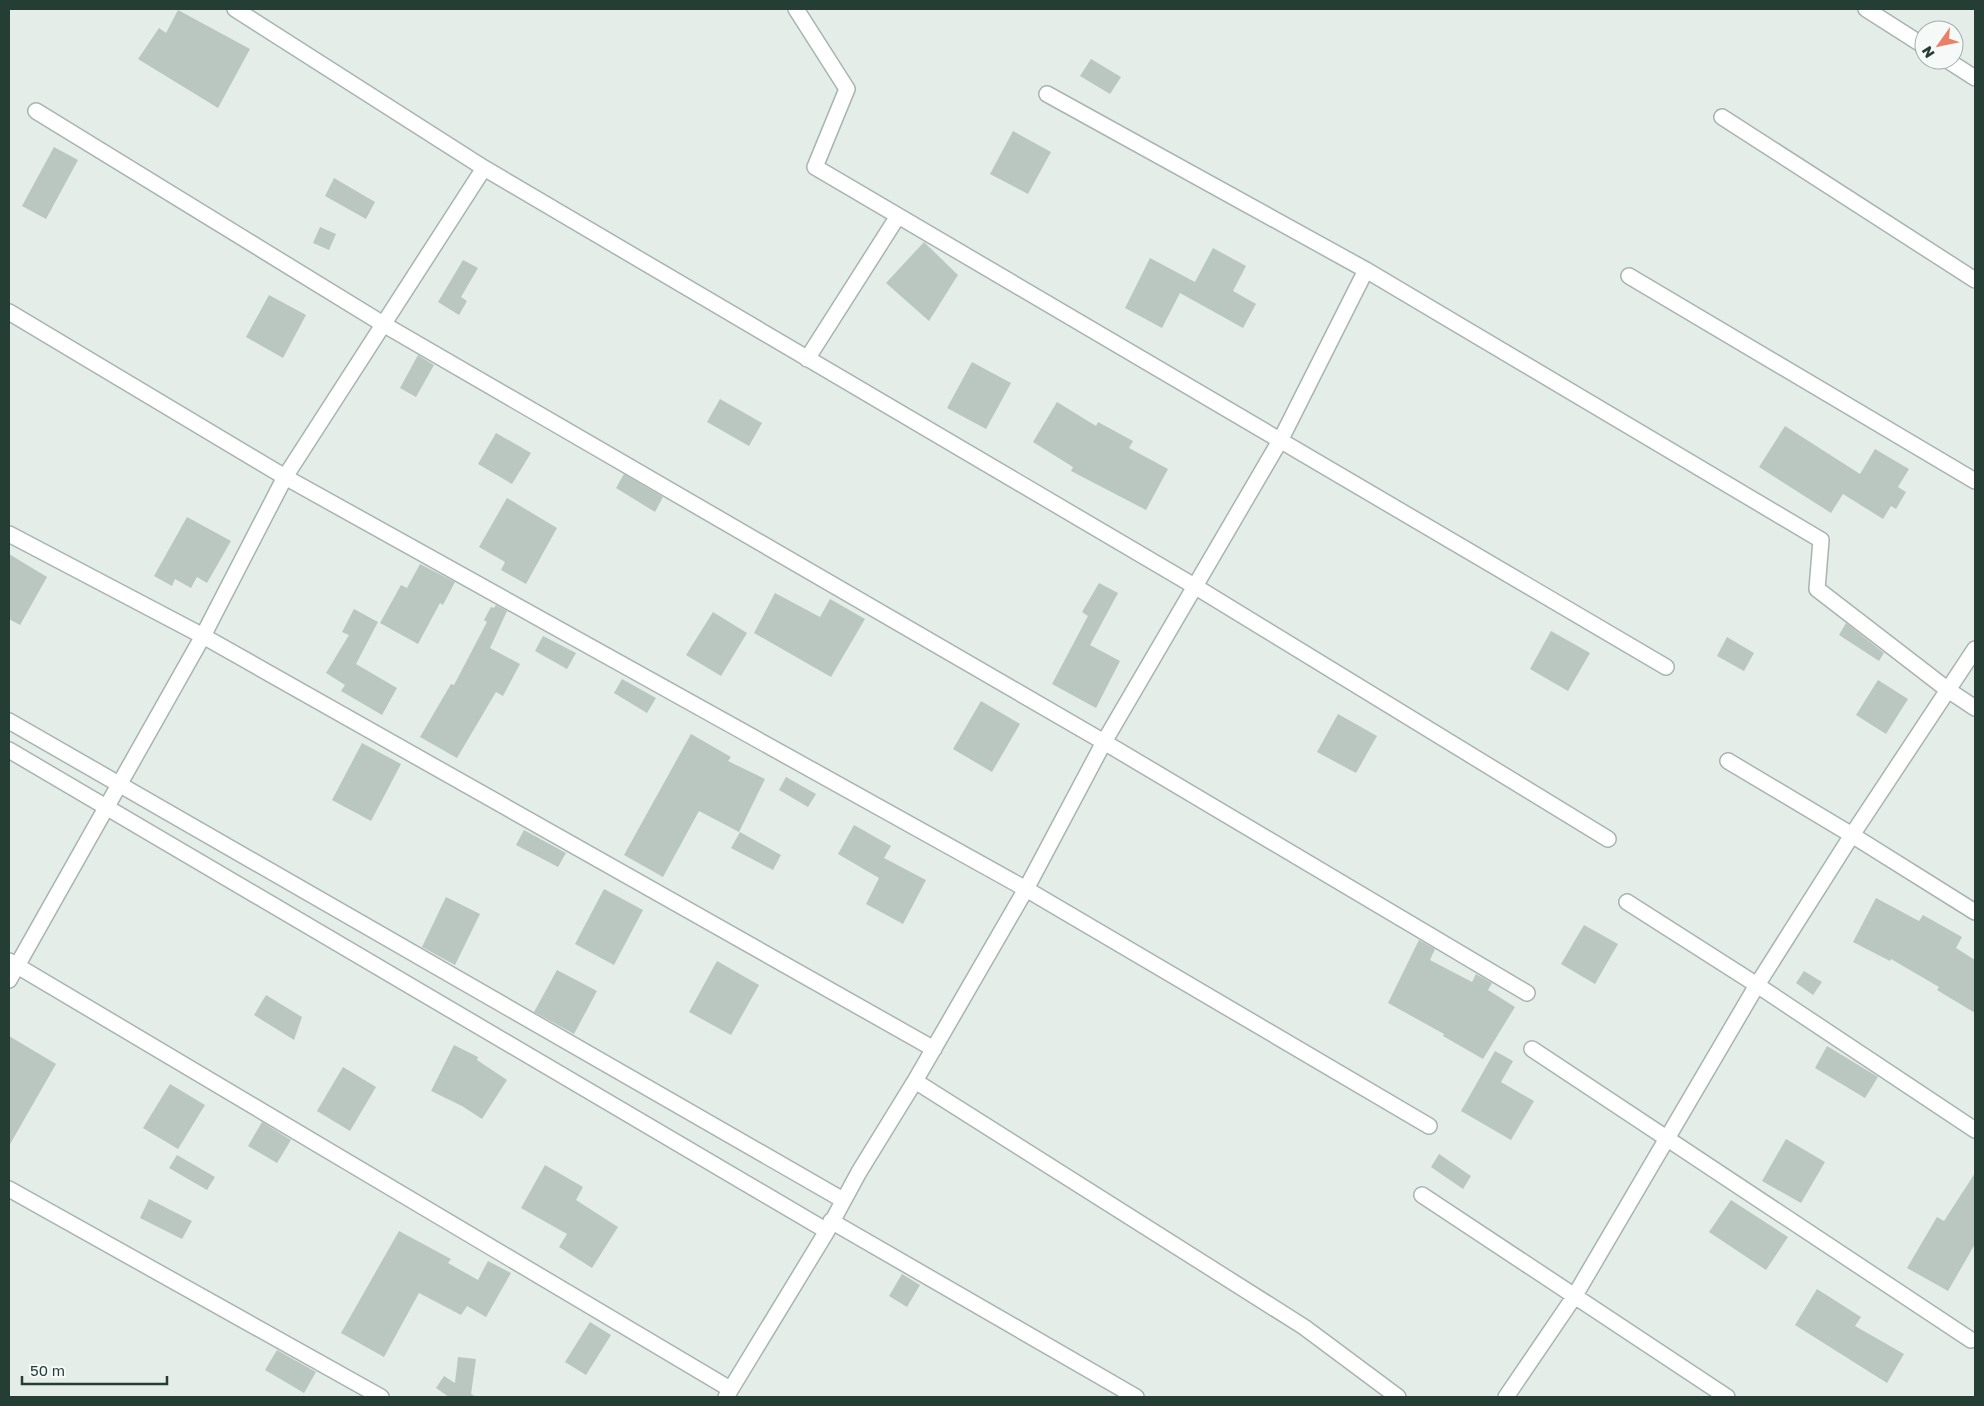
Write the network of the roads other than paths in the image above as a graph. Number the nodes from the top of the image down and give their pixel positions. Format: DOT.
graph roads {
  1 [pos="234,9"];
  2 [pos="796,9"];
  3 [pos="1866,9"];
  4 [pos="1914,40"];
  5 [pos="1963,70"];
  6 [pos="1975,78"];
  7 [pos="1047,94"];
  8 [pos="36,111"];
  9 [pos="1722,117"];
  10 [pos="484,168"];
  11 [pos="898,216"];
  12 [pos="1366,270"];
  13 [pos="1629,276"];
  14 [pos="1975,280"];
  15 [pos="9,312"];
  16 [pos="383,324"];
  17 [pos="807,359"];
  18 [pos="1281,439"];
  19 [pos="285,477"];
  20 [pos="1975,481"];
  21 [pos="9,534"];
  22 [pos="1196,587"];
  23 [pos="203,636"];
  24 [pos="1975,649"];
  25 [pos="1666,667"];
  26 [pos="1948,690"];
  27 [pos="1975,708"];
  28 [pos="9,721"];
  29 [pos="1104,742"];
  30 [pos="9,750"];
  31 [pos="1728,762"];
  32 [pos="119,784"];
  33 [pos="106,808"];
  34 [pos="1852,835"];
  35 [pos="1608,839"];
  36 [pos="1026,889"];
  37 [pos="1627,902"];
  38 [pos="1975,912"];
  39 [pos="13,963"];
  40 [pos="9,980"];
  41 [pos="1757,985"];
  42 [pos="1528,993"];
  43 [pos="934,1049"];
  44 [pos="1532,1049"];
  45 [pos="915,1081"];
  46 [pos="1428,1126"];
  47 [pos="1975,1130"];
  48 [pos="1665,1137"];
  49 [pos="9,1189"];
  50 [pos="1422,1195"];
  51 [pos="843,1200"];
  52 [pos="829,1226"];
  53 [pos="1574,1297"];
  54 [pos="1972,1340"];
  55 [pos="728,1393"];
  56 [pos="381,1397"];
  57 [pos="1136,1397"];
  58 [pos="1398,1397"];
  59 [pos="1506,1397"];
  60 [pos="1727,1397"];
  1 -- 10 [label="street"];
  2 -- 11 [label="street"];
  3 -- 4 [label="street"];
  5 -- 6 [label="street"];
  7 -- 12 [label="street"];
  8 -- 16 [label="street"];
  9 -- 14 [label="street"];
  10 -- 16 [label="street"];
  10 -- 17 [label="street"];
  11 -- 17 [label="street"];
  11 -- 18 [label="street"];
  12 -- 18 [label="street"];
  12 -- 26 [label="street"];
  13 -- 20 [label="street"];
  15 -- 19 [label="street"];
  16 -- 19 [label="street"];
  16 -- 29 [label="street"];
  17 -- 22 [label="street"];
  18 -- 22 [label="street"];
  18 -- 25 [label="street"];
  19 -- 23 [label="street"];
  19 -- 36 [label="street"];
  21 -- 23 [label="street"];
  22 -- 29 [label="street"];
  22 -- 35 [label="street"];
  23 -- 32 [label="street"];
  23 -- 43 [label="street"];
  24 -- 26 [label="street"];
  26 -- 27 [label="street"];
  26 -- 34 [label="street"];
  28 -- 32 [label="street"];
  29 -- 36 [label="street"];
  29 -- 42 [label="street"];
  30 -- 33 [label="street"];
  31 -- 34 [label="street"];
  32 -- 33 [label="street"];
  32 -- 51 [label="street"];
  33 -- 39 [label="street"];
  33 -- 52 [label="street"];
  34 -- 38 [label="street"];
  34 -- 41 [label="street"];
  36 -- 43 [label="street"];
  36 -- 46 [label="street"];
  37 -- 41 [label="street"];
  39 -- 40 [label="street"];
  39 -- 55 [label="street"];
  41 -- 47 [label="street"];
  41 -- 48 [label="street"];
  43 -- 45 [label="street"];
  44 -- 48 [label="street"];
  45 -- 51 [label="street"];
  45 -- 58 [label="street"];
  48 -- 53 [label="street"];
  48 -- 54 [label="street"];
  49 -- 56 [label="street"];
  50 -- 53 [label="street"];
  51 -- 52 [label="street"];
  52 -- 55 [label="street"];
  52 -- 57 [label="street"];
  53 -- 59 [label="street"];
  53 -- 60 [label="street"];
}
